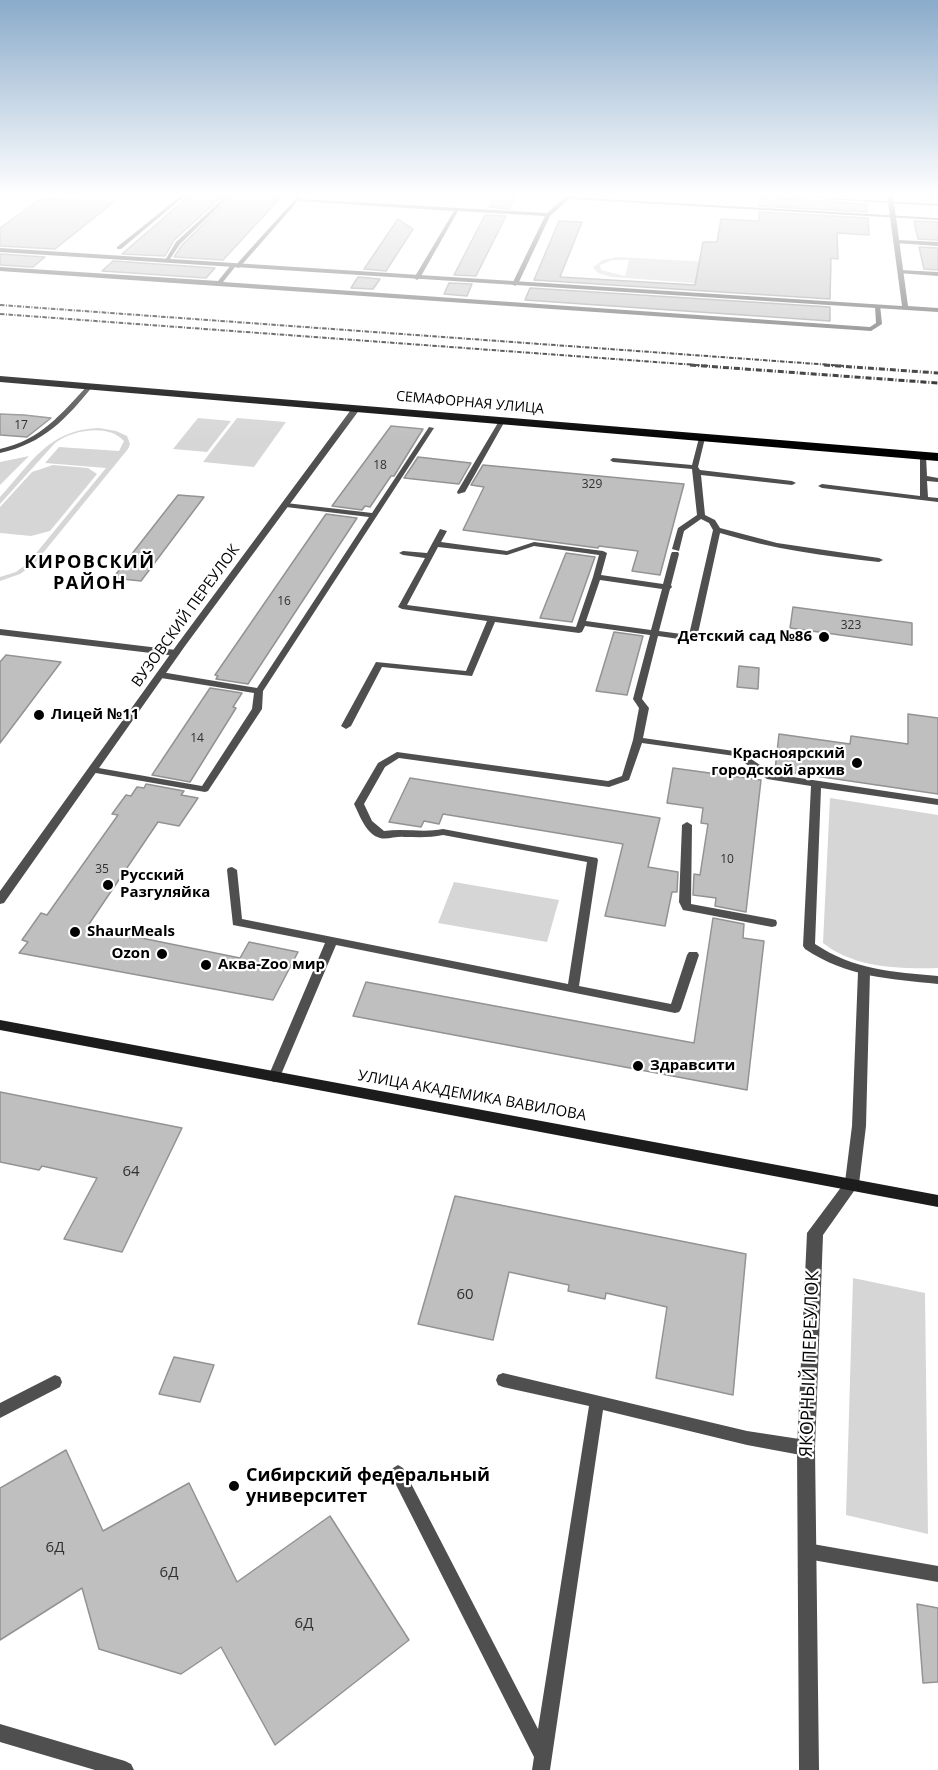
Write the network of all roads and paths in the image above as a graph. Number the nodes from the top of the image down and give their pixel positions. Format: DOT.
graph roads {
  1 [pos="128,278"];
  2 [pos="224,278"];
  3 [pos="410,278"];
  4 [pos="417,278"];
  5 [pos="518,278"];
  6 [pos="901,278"];
  7 [pos="219,283"];
  8 [pos="515,284"];
  9 [pos="878,306"];
  10 [pos="905,307"];
  11 [pos="938,310"];
  12 [pos="0,379"];
  13 [pos="90,386"];
  14 [pos="356,409"];
  15 [pos="502,421"];
  16 [pos="431,428"];
  17 [pos="702,438"];
  18 [pos="0,451"];
  19 [pos="923,456"];
  20 [pos="938,457"];
  21 [pos="614,460"];
  22 [pos="696,469"];
  23 [pos="924,478"];
  24 [pos="938,480"];
  25 [pos="792,483"];
  26 [pos="822,486"];
  27 [pos="461,492"];
  28 [pos="924,498"];
  29 [pos="938,500"];
  30 [pos="286,505"];
  31 [pos="373,514"];
  32 [pos="701,516"];
  33 [pos="717,530"];
  34 [pos="443,531"];
  35 [pos="436,544"];
  36 [pos="403,553"];
  37 [pos="430,556"];
  38 [pos="879,560"];
  39 [pos="597,577"];
  40 [pos="668,587"];
  41 [pos="492,619"];
  42 [pos="581,622"];
  43 [pos="0,632"];
  44 [pos="654,633"];
  45 [pos="176,653"];
  46 [pos="161,675"];
  47 [pos="259,691"];
  48 [pos="346,726"];
  49 [pos="638,740"];
  50 [pos="93,770"];
  51 [pos="816,783"];
  52 [pos="938,802"];
  53 [pos="687,825"];
  54 [pos="232,870"];
  55 [pos="0,900"];
  56 [pos="772,923"];
  57 [pos="332,942"];
  58 [pos="693,955"];
  59 [pos="864,972"];
  60 [pos="938,980"];
  61 [pos="573,988"];
  62 [pos="0,1025"];
  63 [pos="274,1077"];
  64 [pos="852,1184"];
  65 [pos="938,1201"];
  66 [pos="503,1380"];
  67 [pos="55,1382"];
  68 [pos="597,1401"];
  69 [pos="0,1411"];
  70 [pos="806,1448"];
  71 [pos="398,1473"];
  72 [pos="807,1551"];
  73 [pos="938,1574"];
  74 [pos="0,1733"];
  75 [pos="542,1763"];
  76 [pos="125,1770"];
  77 [pos="809,1770"];
  1 -- 7 [label="lane"];
  2 -- 7 [label="lane"];
  3 -- 4 [label="street"];
  4 -- 8 [label="street"];
  5 -- 8 [label="lane"];
  6 -- 10 [label="street"];
  7 -- 9 [label="lane"];
  8 -- 9 [label="street"];
  9 -- 10 [label="street"];
  10 -- 11 [label="street"];
  12 -- 13 [label="highway, СЕМАФОРНАЯ УЛИЦА"];
  13 -- 14 [label="highway, СЕМАФОРНАЯ УЛИЦА"];
  13 -- 18 [label="lane"];
  14 -- 15 [label="highway, СЕМАФОРНАЯ УЛИЦА"];
  14 -- 30 [label="street, ВУЗОВСКИЙ ПЕРЕУЛОК"];
  15 -- 17 [label="highway, СЕМАФОРНАЯ УЛИЦА"];
  15 -- 27 [label="lane"];
  16 -- 31 [label="lane"];
  17 -- 19 [label="highway, СЕМАФОРНАЯ УЛИЦА"];
  17 -- 22 [label="lane"];
  19 -- 20 [label="highway, СЕМАФОРНАЯ УЛИЦА"];
  19 -- 23 [label="lane"];
  21 -- 22 [label="lane"];
  22 -- 25 [label="lane"];
  22 -- 32 [label="lane"];
  23 -- 24 [label="lane"];
  23 -- 28 [label="lane"];
  26 -- 28 [label="lane"];
  28 -- 29 [label="lane"];
  30 -- 31 [label="lane"];
  30 -- 45 [label="street, ВУЗОВСКИЙ ПЕРЕУЛОК"];
  31 -- 47 [label="lane"];
  32 -- 33 [label="lane"];
  32 -- 40 [label="lane"];
  33 -- 38 [label="lane"];
  33 -- 44 [label="lane"];
  34 -- 35 [label="lane"];
  35 -- 37 [label="lane"];
  35 -- 39 [label="lane"];
  36 -- 37 [label="lane"];
  37 -- 41 [label="lane"];
  39 -- 40 [label="lane"];
  39 -- 42 [label="lane"];
  40 -- 44 [label="lane"];
  41 -- 42 [label="lane"];
  41 -- 48 [label="lane"];
  42 -- 44 [label="lane"];
  43 -- 45 [label="lane"];
  44 -- 49 [label="lane"];
  45 -- 46 [label="street, ВУЗОВСКИЙ ПЕРЕУЛОК"];
  46 -- 47 [label="lane"];
  46 -- 50 [label="street, ВУЗОВСКИЙ ПЕРЕУЛОК"];
  47 -- 50 [label="lane"];
  49 -- 51 [label="lane"];
  49 -- 61 [label="lane"];
  50 -- 55 [label="street, ВУЗОВСКИЙ ПЕРЕУЛОК"];
  51 -- 52 [label="lane"];
  51 -- 59 [label="lane"];
  53 -- 56 [label="lane"];
  54 -- 57 [label="lane"];
  57 -- 61 [label="lane"];
  57 -- 63 [label="lane"];
  58 -- 61 [label="lane"];
  59 -- 60 [label="lane"];
  59 -- 64 [label="street"];
  62 -- 63 [label="street, УЛИЦА АКАДЕМИКА ВАВИЛОВА"];
  63 -- 64 [label="street, УЛИЦА АКАДЕМИКА ВАВИЛОВА"];
  64 -- 65 [label="street, УЛИЦА АКАДЕМИКА ВАВИЛОВА"];
  64 -- 70 [label="street, ЯКОРНЫЙ ПЕРЕУЛОК"];
  66 -- 68 [label="lane"];
  67 -- 69 [label="lane"];
  68 -- 70 [label="lane"];
  68 -- 75 [label="lane"];
  70 -- 72 [label="street, ЯКОРНЫЙ ПЕРЕУЛОК"];
  71 -- 75 [label="lane"];
  72 -- 73 [label="lane"];
  72 -- 77 [label="street, ЯКОРНЫЙ ПЕРЕУЛОК"];
  74 -- 76 [label="lane"];
}
